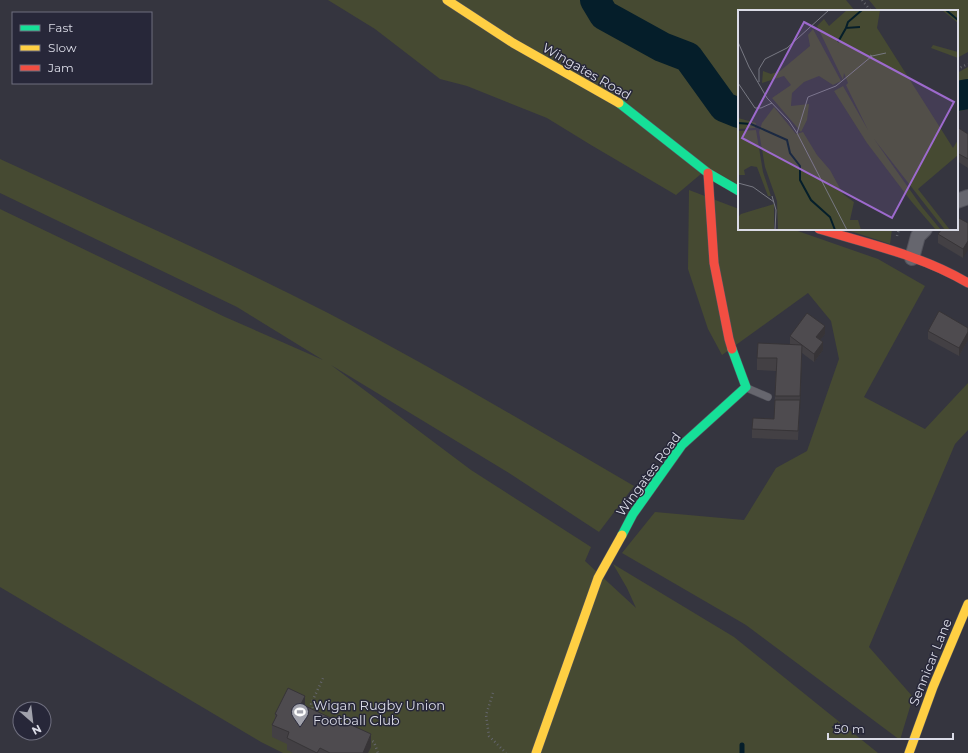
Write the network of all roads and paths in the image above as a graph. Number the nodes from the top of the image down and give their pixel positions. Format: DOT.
graph roads {
  1 [pos="447,0"];
  2 [pos="862,0"];
  3 [pos="870,10"];
  4 [pos="968,64"];
  5 [pos="958,69"];
  6 [pos="708,173"];
  7 [pos="738,191"];
  8 [pos="968,196"];
  9 [pos="958,201"];
  10 [pos="822,230"];
  11 [pos="924,230"];
  12 [pos="912,258"];
  13 [pos="968,283"];
  14 [pos="746,387"];
  15 [pos="768,397"];
  16 [pos="968,604"];
  17 [pos="324,676"];
  18 [pos="493,693"];
  19 [pos="315,715"];
  20 [pos="368,739"];
  21 [pos="378,753"];
  22 [pos="506,753"];
  23 [pos="536,753"];
  24 [pos="909,753"];
  1 -- 6 [label="street, Wingates Road"];
  2 -- 3 [label="path"];
  4 -- 5 [label="path"];
  6 -- 7 [label="street, Wingates Road"];
  6 -- 14 [label="street"];
  8 -- 9 [label="street"];
  10 -- 12 [label="street"];
  11 -- 12 [label="street"];
  12 -- 13 [label="street"];
  14 -- 15 [label="lane"];
  14 -- 23 [label="street, Wingates Road"];
  16 -- 24 [label="street, Sennicar Lane"];
  17 -- 19 [label="path"];
  18 -- 22 [label="path"];
  20 -- 21 [label="path"];
}
